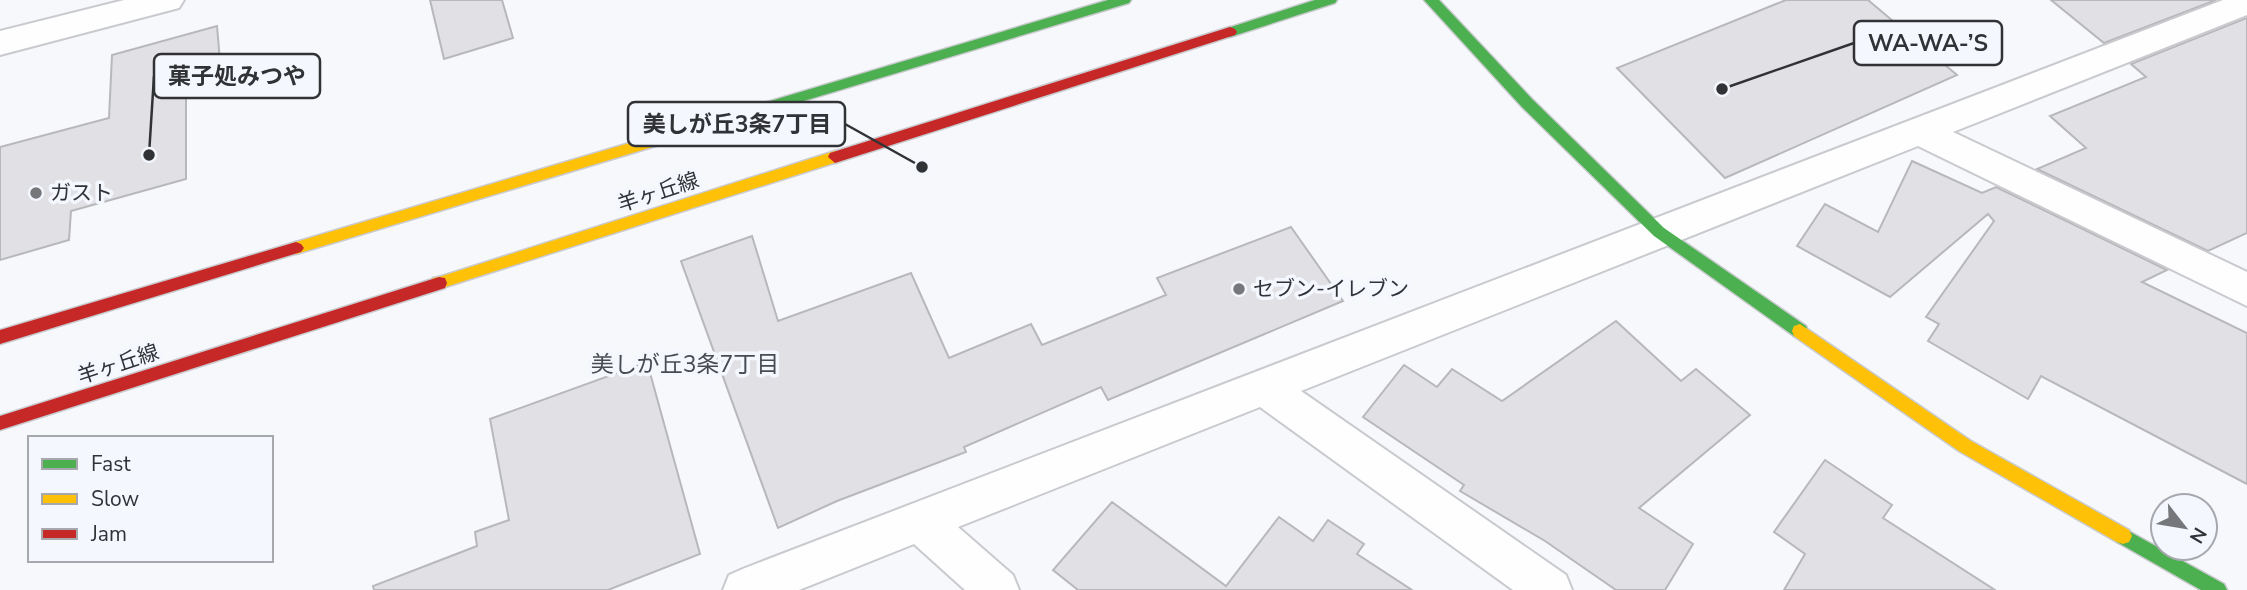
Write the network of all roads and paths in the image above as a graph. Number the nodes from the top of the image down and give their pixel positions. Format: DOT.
graph roads {
  1 [pos="168,0"];
  2 [pos="1124,0"];
  3 [pos="1330,0"];
  4 [pos="1431,0"];
  5 [pos="2247,3"];
  6 [pos="0,43"];
  7 [pos="1920,132"];
  8 [pos="1659,232"];
  9 [pos="2247,290"];
  10 [pos="0,337"];
  11 [pos="1265,388"];
  12 [pos="0,423"];
  13 [pos="921,522"];
  14 [pos="745,590"];
  15 [pos="997,590"];
  16 [pos="1550,590"];
  17 [pos="2218,590"];
  1 -- 6 [label="street"];
  2 -- 10 [label="main road"];
  3 -- 12 [label="main road, 羊ヶ丘線"];
  4 -- 8 [label="main road"];
  5 -- 7 [label="street"];
  7 -- 8 [label="street"];
  7 -- 9 [label="street"];
  8 -- 11 [label="street"];
  8 -- 17 [label="main road"];
  11 -- 13 [label="street"];
  11 -- 16 [label="street"];
  13 -- 14 [label="street"];
  13 -- 15 [label="street"];
}
